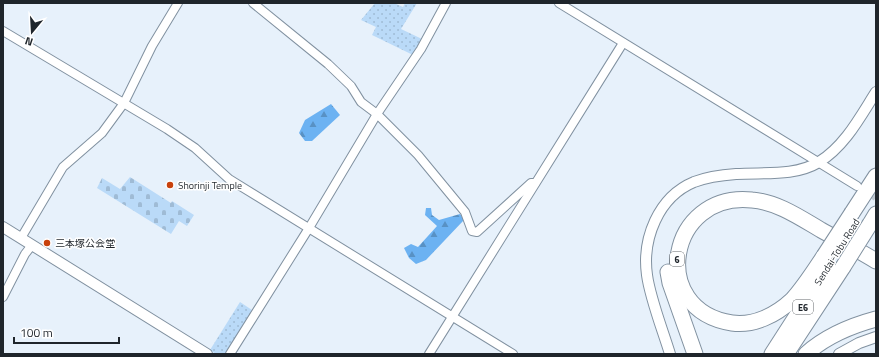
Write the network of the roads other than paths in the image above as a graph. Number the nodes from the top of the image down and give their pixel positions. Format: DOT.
graph roads {
  1 [pos="178,3"];
  2 [pos="253,3"];
  3 [pos="446,3"];
  4 [pos="559,3"];
  5 [pos="3,31"];
  6 [pos="623,43"];
  7 [pos="876,92"];
  8 [pos="124,102"];
  9 [pos="377,114"];
  10 [pos="818,163"];
  11 [pos="876,176"];
  12 [pos="535,183"];
  13 [pos="857,186"];
  14 [pos="876,191"];
  15 [pos="864,217"];
  16 [pos="3,227"];
  17 [pos="309,228"];
  18 [pos="21,238"];
  19 [pos="32,245"];
  20 [pos="876,252"];
  21 [pos="833,261"];
  22 [pos="876,261"];
  23 [pos="3,297"];
  24 [pos="452,316"];
  25 [pos="876,319"];
  26 [pos="876,337"];
  27 [pos="207,354"];
  28 [pos="230,354"];
  29 [pos="429,354"];
  30 [pos="513,354"];
  31 [pos="670,354"];
  32 [pos="695,354"];
  33 [pos="772,354"];
  34 [pos="786,354"];
  35 [pos="806,354"];
  36 [pos="839,354"];
  1 -- 8 [label="street"];
  2 -- 9 [label="street"];
  3 -- 9 [label="street"];
  4 -- 6 [label="street"];
  5 -- 8 [label="street"];
  6 -- 10 [label="street"];
  6 -- 12 [label="street"];
  7 -- 10 [label="street"];
  8 -- 17 [label="street"];
  8 -- 18 [label="street"];
  9 -- 12 [label="street"];
  9 -- 17 [label="street"];
  10 -- 13 [label="street"];
  10 -- 31 [label="street"];
  11 -- 15 [label="highway"];
  12 -- 24 [label="street"];
  14 -- 15 [label="highway, Sendai-Tobu Road / E6"];
  15 -- 21 [label="highway, Sendai-Tobu Road / E6"];
  16 -- 18 [label="street"];
  17 -- 24 [label="street"];
  17 -- 28 [label="street"];
  18 -- 19 [label="street"];
  19 -- 23 [label="street"];
  19 -- 27 [label="street"];
  20 -- 32 [label="highway, 6"];
  21 -- 22 [label="highway, 6"];
  21 -- 33 [label="highway, Sendai-Tobu Road / E6"];
  21 -- 34 [label="highway, Sendai-Tobu Road / E6"];
  24 -- 29 [label="street"];
  24 -- 30 [label="street"];
  25 -- 35 [label="highway"];
  26 -- 36 [label="street"];
}
